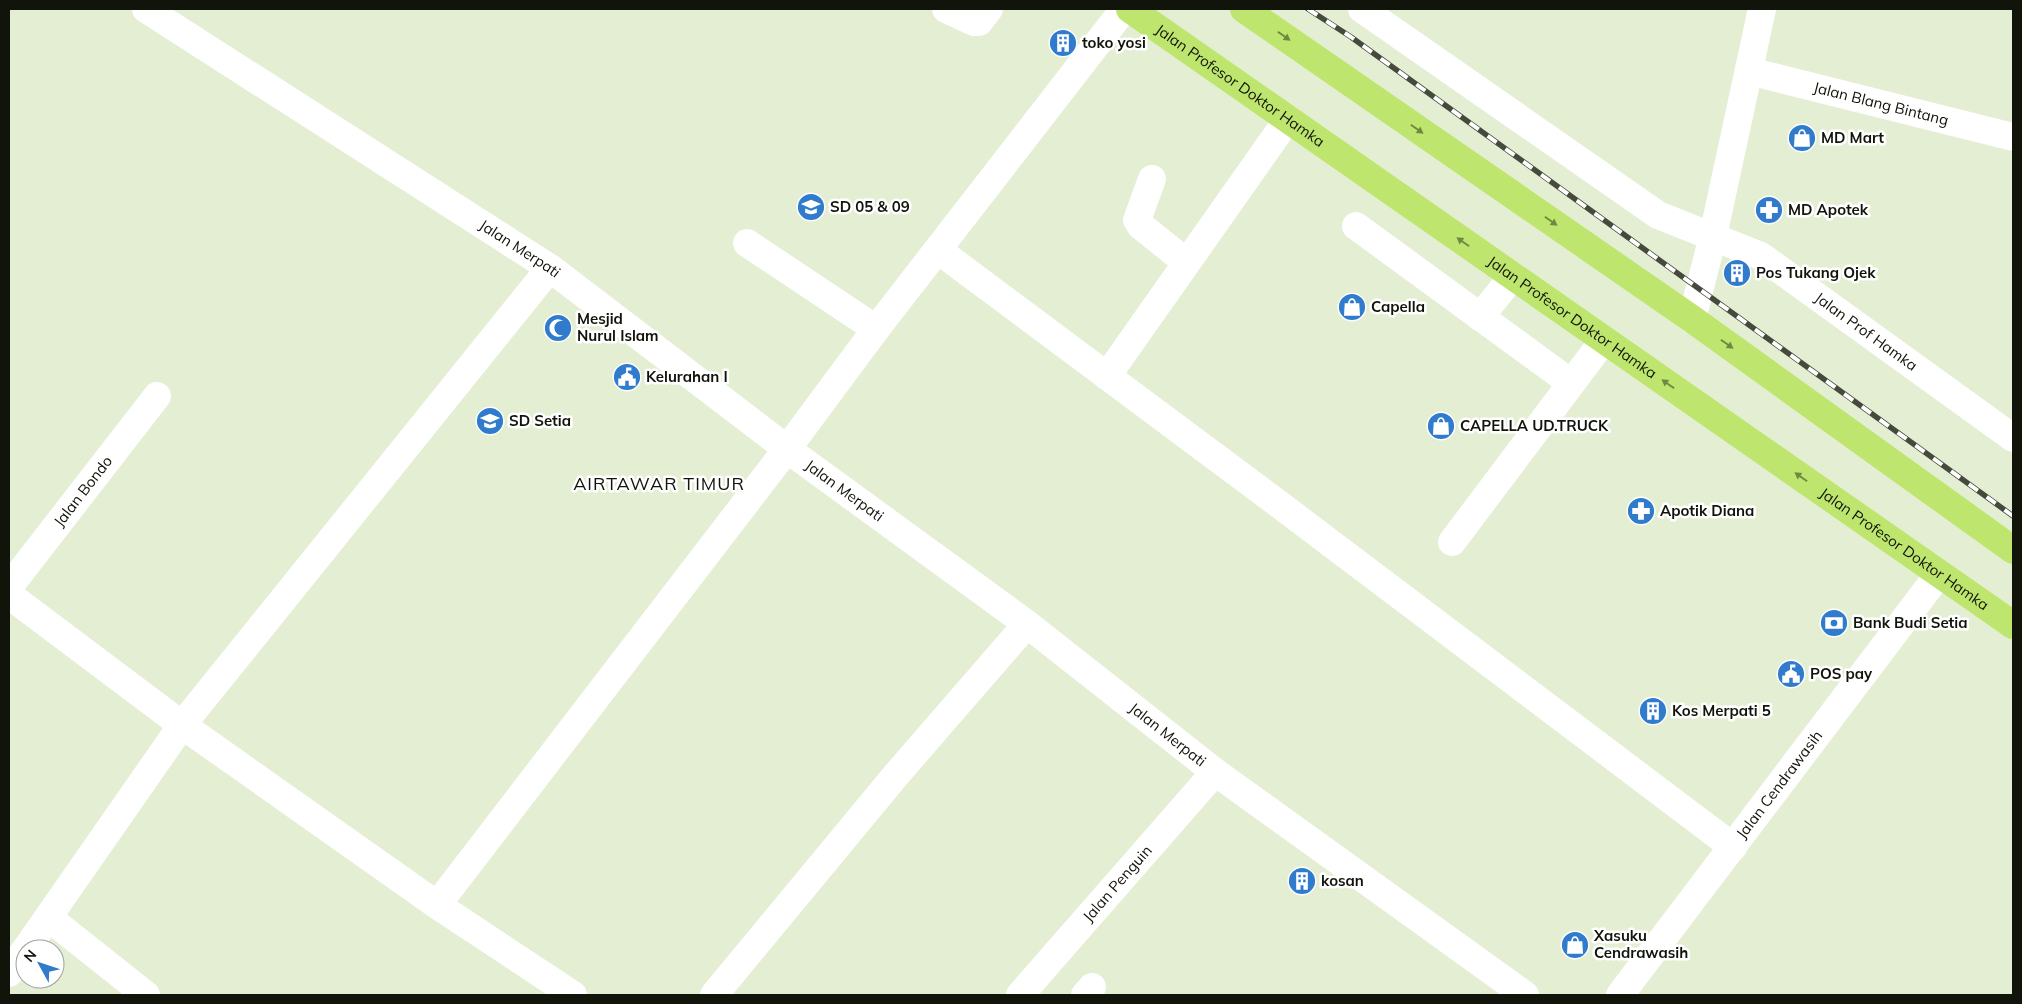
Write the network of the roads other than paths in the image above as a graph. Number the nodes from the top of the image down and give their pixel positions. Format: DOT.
graph roads {
  1 [pos="146,9"];
  2 [pos="946,9"];
  3 [pos="989,9"];
  4 [pos="1124,9"];
  5 [pos="1130,9"];
  6 [pos="1244,9"];
  7 [pos="1362,9"];
  8 [pos="1762,9"];
  9 [pos="1749,71"];
  10 [pos="1288,119"];
  11 [pos="2013,137"];
  12 [pos="1152,179"];
  13 [pos="1356,226"];
  14 [pos="1713,236"];
  15 [pos="747,243"];
  16 [pos="938,250"];
  17 [pos="1186,262"];
  18 [pos="550,268"];
  19 [pos="1513,276"];
  20 [pos="1480,317"];
  21 [pos="1692,319"];
  22 [pos="876,329"];
  23 [pos="1604,340"];
  24 [pos="1107,376"];
  25 [pos="1572,383"];
  26 [pos="158,396"];
  27 [pos="2013,438"];
  28 [pos="787,450"];
  29 [pos="1452,542"];
  30 [pos="2013,550"];
  31 [pos="1939,574"];
  32 [pos="9,587"];
  33 [pos="9,595"];
  34 [pos="1027,624"];
  35 [pos="2013,626"];
  36 [pos="182,725"];
  37 [pos="1215,772"];
  38 [pos="1733,847"];
  39 [pos="437,906"];
  40 [pos="48,918"];
  41 [pos="34,939"];
  42 [pos="146,995"];
  43 [pos="573,995"];
  44 [pos="714,995"];
  45 [pos="1020,995"];
  46 [pos="1525,995"];
  47 [pos="1620,995"];
  1 -- 18 [label="street, Jalan Merpati"];
  2 -- 3 [label="street"];
  4 -- 16 [label="street"];
  5 -- 10 [label="highway, Jalan Profesor Doktor Hamka"];
  6 -- 21 [label="highway, one-way"];
  7 -- 14 [label="street, Jalan Prof Hamka"];
  8 -- 9 [label="street"];
  9 -- 11 [label="street, Jalan Blang Bintang"];
  9 -- 14 [label="street"];
  10 -- 17 [label="street"];
  19 -- 10 [label="highway, Jalan Profesor Doktor Hamka, one-way"];
  12 -- 17 [label="street"];
  13 -- 20 [label="street"];
  14 -- 21 [label="street"];
  14 -- 27 [label="street, Jalan Prof Hamka"];
  15 -- 22 [label="street"];
  16 -- 22 [label="street"];
  16 -- 24 [label="street"];
  17 -- 24 [label="street"];
  18 -- 28 [label="street, Jalan Merpati"];
  18 -- 36 [label="street"];
  19 -- 20 [label="street"];
  19 -- 23 [label="highway, Jalan Profesor Doktor Hamka"];
  20 -- 25 [label="street"];
  21 -- 30 [label="highway, one-way"];
  22 -- 28 [label="street"];
  23 -- 25 [label="street"];
  31 -- 23 [label="highway, Jalan Profesor Doktor Hamka, one-way"];
  24 -- 38 [label="street"];
  25 -- 29 [label="street"];
  26 -- 32 [label="street, Jalan Bondo"];
  28 -- 34 [label="street, Jalan Merpati"];
  28 -- 39 [label="street"];
  31 -- 35 [label="highway, Jalan Profesor Doktor Hamka"];
  31 -- 38 [label="street, Jalan Cendrawasih"];
  33 -- 36 [label="street"];
  34 -- 37 [label="street, Jalan Merpati"];
  34 -- 44 [label="street"];
  36 -- 39 [label="street"];
  36 -- 40 [label="street"];
  37 -- 45 [label="street, Jalan Penguin"];
  37 -- 46 [label="street, Jalan Merpati"];
  38 -- 47 [label="street, Jalan Cendrawasih"];
  39 -- 43 [label="street"];
  40 -- 41 [label="street"];
  40 -- 42 [label="street"];
}
